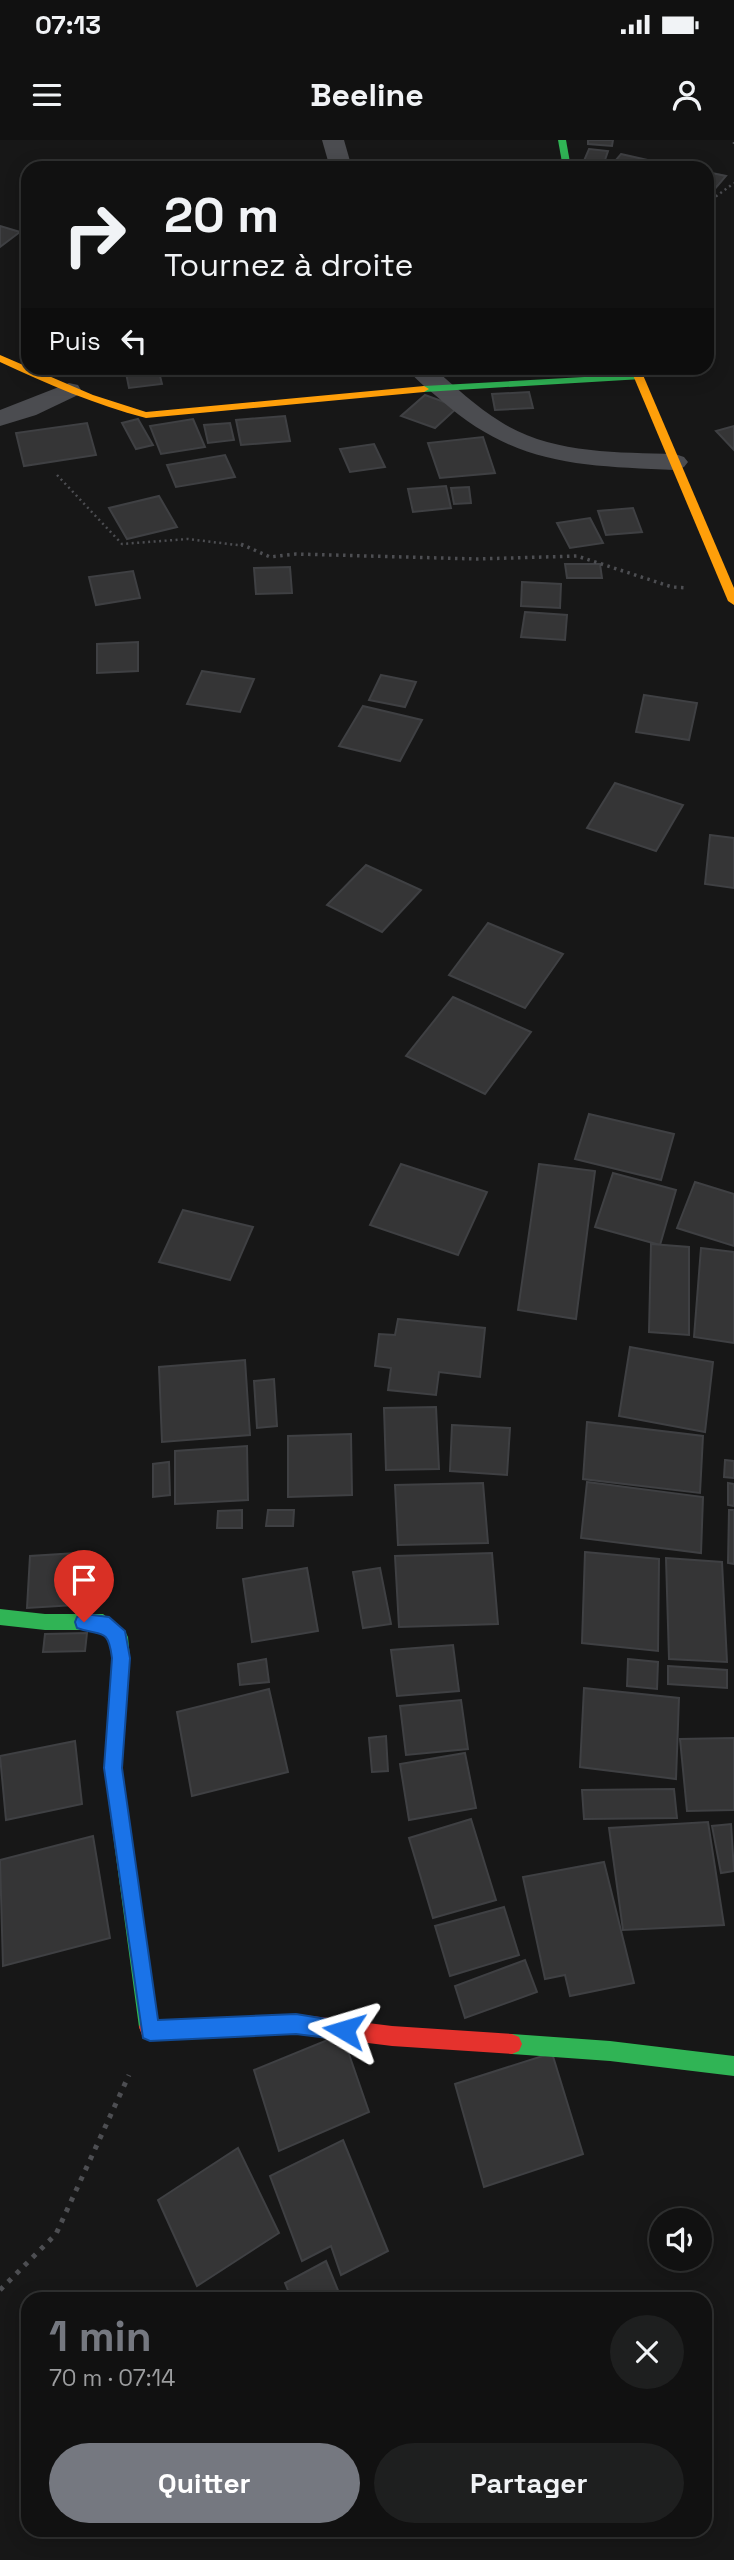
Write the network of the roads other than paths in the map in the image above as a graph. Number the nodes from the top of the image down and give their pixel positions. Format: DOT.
graph roads {
  1 [pos="333,140"];
  2 [pos="562,140"];
  3 [pos="339,161"];
  4 [pos="566,161"];
  5 [pos="0,358"];
  6 [pos="21,368"];
  7 [pos="37,375"];
  8 [pos="427,375"];
  9 [pos="597,375"];
  10 [pos="637,375"];
  11 [pos="442,387"];
  12 [pos="69,390"];
  13 [pos="0,418"];
  14 [pos="675,462"];
  15 [pos="732,596"];
  16 [pos="0,1616"];
  17 [pos="734,2066"];
  1 -- 3 [label="street"];
  2 -- 4 [label="street"];
  5 -- 6 [label="street"];
  7 -- 12 [label="street"];
  8 -- 11 [label="street"];
  9 -- 11 [label="street"];
  10 -- 14 [label="street"];
  11 -- 12 [label="street"];
  11 -- 14 [label="street"];
  12 -- 13 [label="street"];
  14 -- 15 [label="street"];
  16 -- 17 [label="street"];
}
